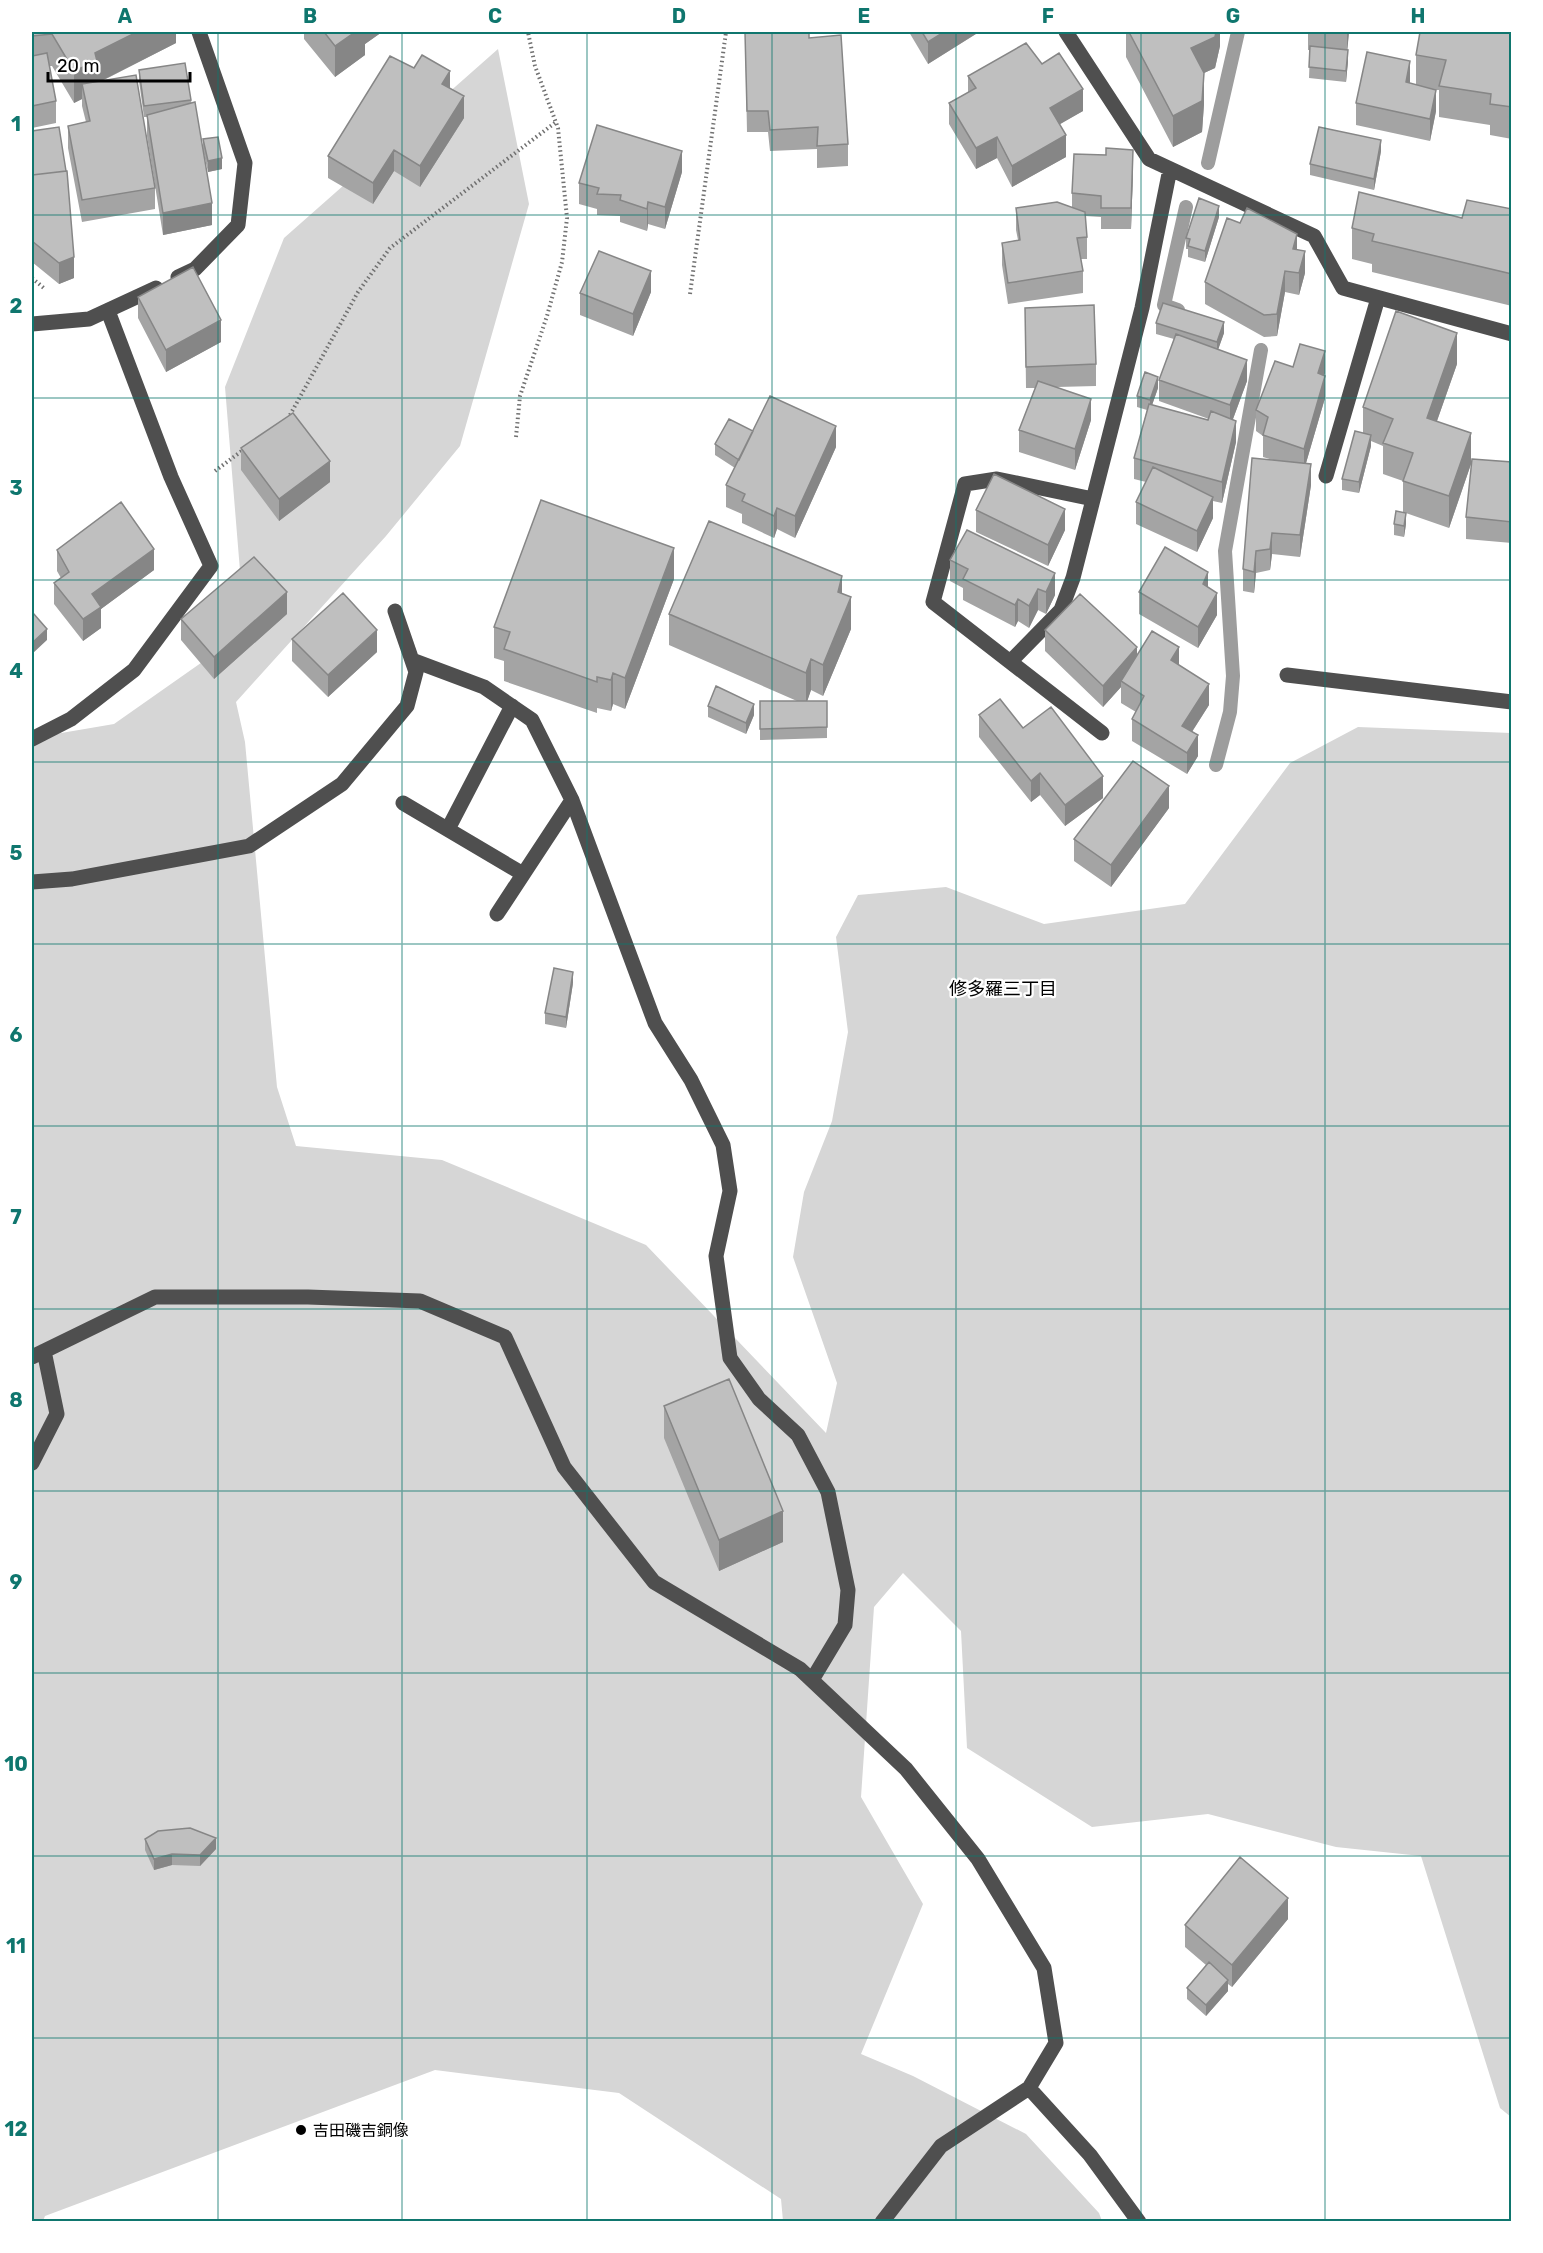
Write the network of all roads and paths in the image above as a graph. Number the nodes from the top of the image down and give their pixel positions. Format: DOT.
graph roads {
  1 [pos="199,32"];
  2 [pos="528,32"];
  3 [pos="726,32"];
  4 [pos="1066,32"];
  5 [pos="556,122"];
  6 [pos="1170,169"];
  7 [pos="690,294"];
  8 [pos="1378,298"];
  9 [pos="108,311"];
  10 [pos="32,324"];
  11 [pos="1512,334"];
  12 [pos="282,422"];
  13 [pos="516,437"];
  14 [pos="244,450"];
  15 [pos="215,471"];
  16 [pos="1326,476"];
  17 [pos="1093,499"];
  18 [pos="395,611"];
  19 [pos="412,660"];
  20 [pos="1010,662"];
  21 [pos="1287,675"];
  22 [pos="1512,702"];
  23 [pos="512,706"];
  24 [pos="1102,733"];
  25 [pos="32,739"];
  26 [pos="572,800"];
  27 [pos="403,803"];
  28 [pos="448,829"];
  29 [pos="524,874"];
  30 [pos="32,882"];
  31 [pos="497,915"];
  32 [pos="38,1354"];
  33 [pos="32,1463"];
  34 [pos="812,1680"];
  35 [pos="1029,2088"];
  36 [pos="882,2222"];
  37 [pos="1139,2222"];
  1 -- 9 [label="street"];
  2 -- 5 [label="path"];
  3 -- 7 [label="path"];
  4 -- 6 [label="street"];
  5 -- 12 [label="path"];
  5 -- 13 [label="path"];
  6 -- 8 [label="street"];
  6 -- 17 [label="street"];
  8 -- 11 [label="street"];
  8 -- 16 [label="street"];
  9 -- 10 [label="street"];
  9 -- 25 [label="street"];
  14 -- 15 [label="path"];
  17 -- 20 [label="street"];
  17 -- 20 [label="street"];
  18 -- 19 [label="street"];
  19 -- 23 [label="street"];
  19 -- 30 [label="street"];
  20 -- 24 [label="street"];
  21 -- 22 [label="street"];
  23 -- 26 [label="street"];
  23 -- 28 [label="street"];
  26 -- 29 [label="street"];
  26 -- 34 [label="street"];
  27 -- 28 [label="street"];
  28 -- 29 [label="street"];
  29 -- 31 [label="street"];
  32 -- 33 [label="street"];
  32 -- 34 [label="street"];
  34 -- 35 [label="street"];
  35 -- 36 [label="street"];
  35 -- 37 [label="street"];
}
